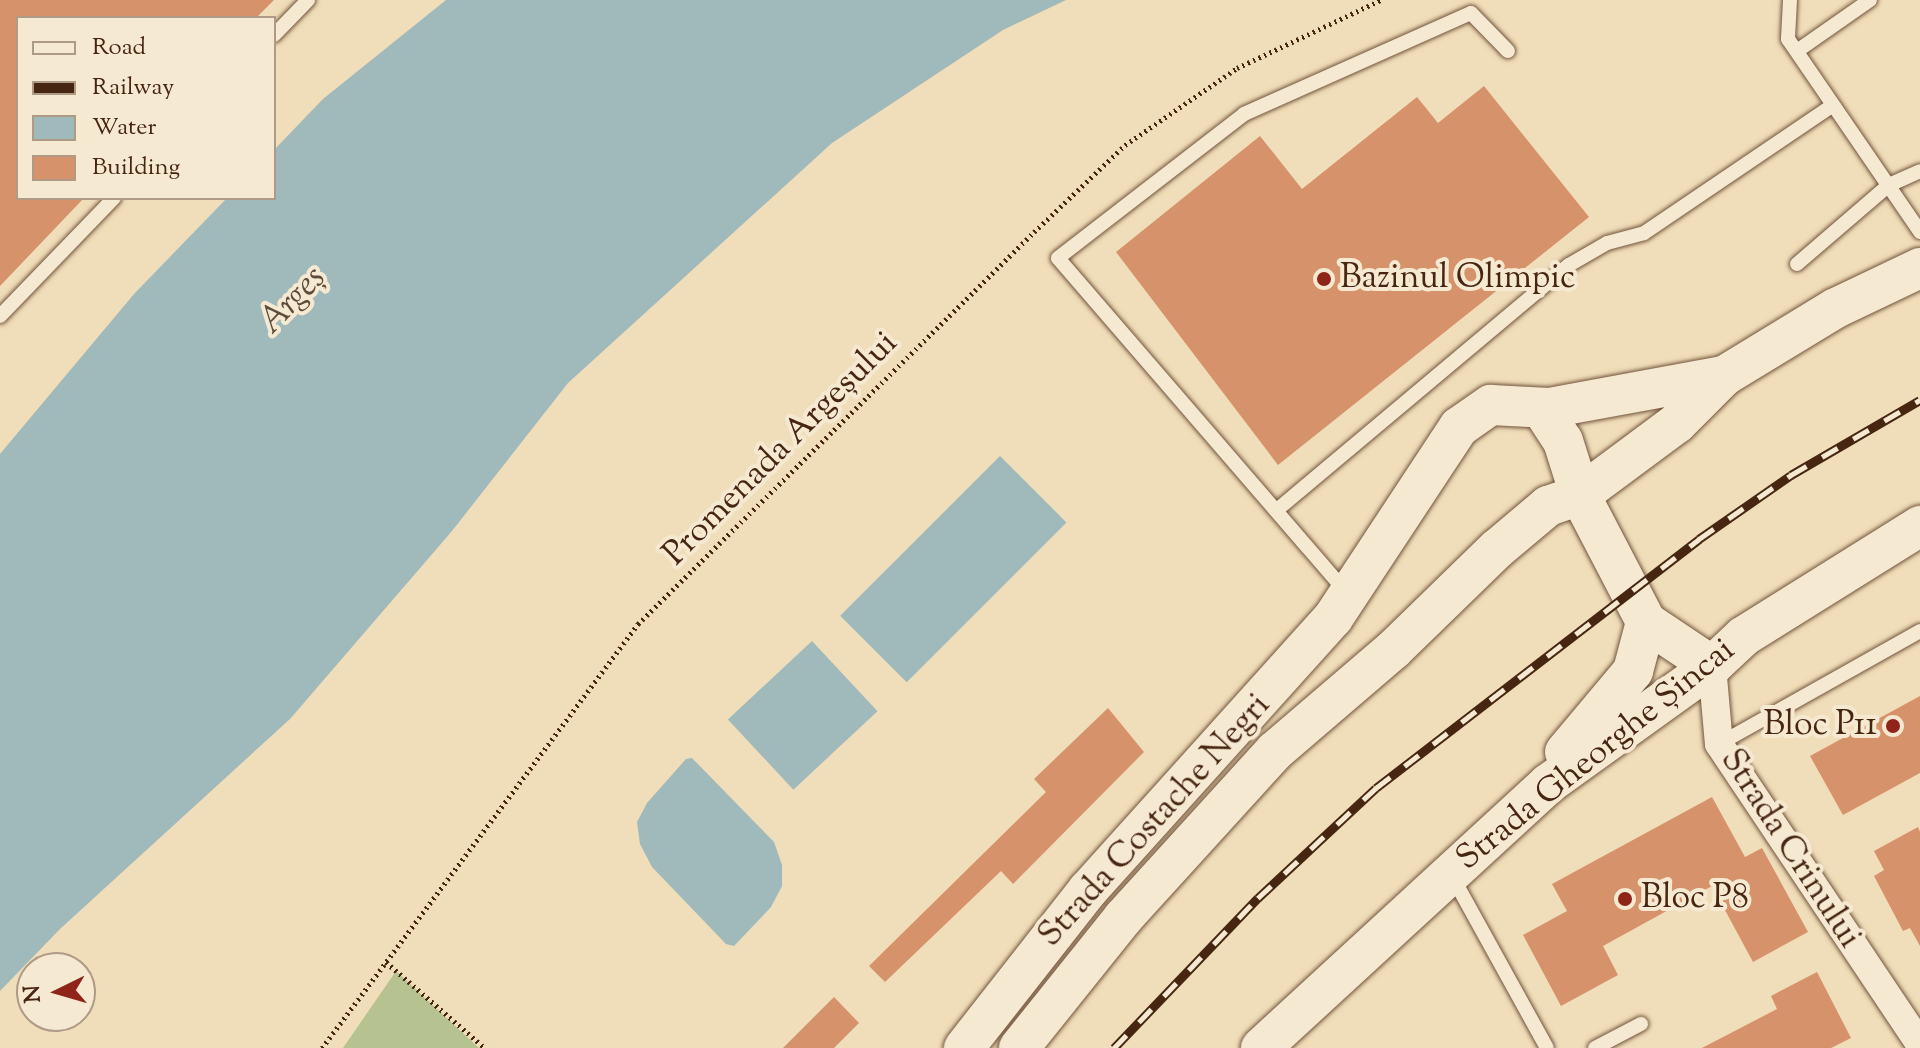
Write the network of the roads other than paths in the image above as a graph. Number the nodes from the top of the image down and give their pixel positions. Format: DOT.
graph roads {
  1 [pos="308,0"];
  2 [pos="1790,0"];
  3 [pos="1870,0"];
  4 [pos="276,33"];
  5 [pos="1508,51"];
  6 [pos="1797,51"];
  7 [pos="1830,107"];
  8 [pos="1920,171"];
  9 [pos="1889,185"];
  10 [pos="112,200"];
  11 [pos="1920,232"];
  12 [pos="1797,264"];
  13 [pos="1920,268"];
  14 [pos="0,316"];
  15 [pos="1724,376"];
  16 [pos="1542,409"];
  17 [pos="1580,495"];
  18 [pos="1278,509"];
  19 [pos="1920,526"];
  20 [pos="1350,596"];
  21 [pos="1646,622"];
  22 [pos="1920,631"];
  23 [pos="1712,666"];
  24 [pos="1719,744"];
  25 [pos="1275,751"];
  26 [pos="1548,784"];
  27 [pos="1450,872"];
  28 [pos="1641,1024"];
  29 [pos="1920,1044"];
  30 [pos="964,1048"];
  31 [pos="1019,1048"];
  32 [pos="1261,1048"];
  33 [pos="1547,1048"];
  34 [pos="1595,1048"];
  1 -- 4 [label="lane"];
  2 -- 6 [label="lane"];
  3 -- 6 [label="lane"];
  5 -- 18 [label="lane"];
  6 -- 7 [label="lane"];
  7 -- 9 [label="lane"];
  7 -- 18 [label="lane"];
  8 -- 9 [label="lane"];
  9 -- 11 [label="lane"];
  9 -- 12 [label="lane"];
  10 -- 14 [label="lane"];
  13 -- 15 [label="main road, Strada Costache Negri"];
  15 -- 16 [label="main road, Strada Costache Negri"];
  15 -- 17 [label="main road, Strada Costache Negri"];
  16 -- 17 [label="main road"];
  16 -- 20 [label="main road, Strada Costache Negri"];
  17 -- 21 [label="main road"];
  17 -- 25 [label="main road, Strada Costache Negri"];
  18 -- 20 [label="lane"];
  19 -- 23 [label="main road, Strada Gheorghe Șincai"];
  20 -- 25 [label="main road, Strada Costache Negri"];
  20 -- 30 [label="main road, Strada Costache Negri"];
  21 -- 23 [label="main road"];
  21 -- 26 [label="main road"];
  22 -- 24 [label="lane"];
  23 -- 24 [label="street, Strada Crinului"];
  23 -- 26 [label="main road, Strada Gheorghe Șincai"];
  24 -- 29 [label="street, Strada Crinului"];
  25 -- 31 [label="main road, Strada Costache Negri"];
  26 -- 27 [label="main road, Strada Gheorghe Șincai"];
  27 -- 32 [label="main road, Strada Gheorghe Șincai"];
  27 -- 33 [label="lane"];
  28 -- 34 [label="lane"];
}
